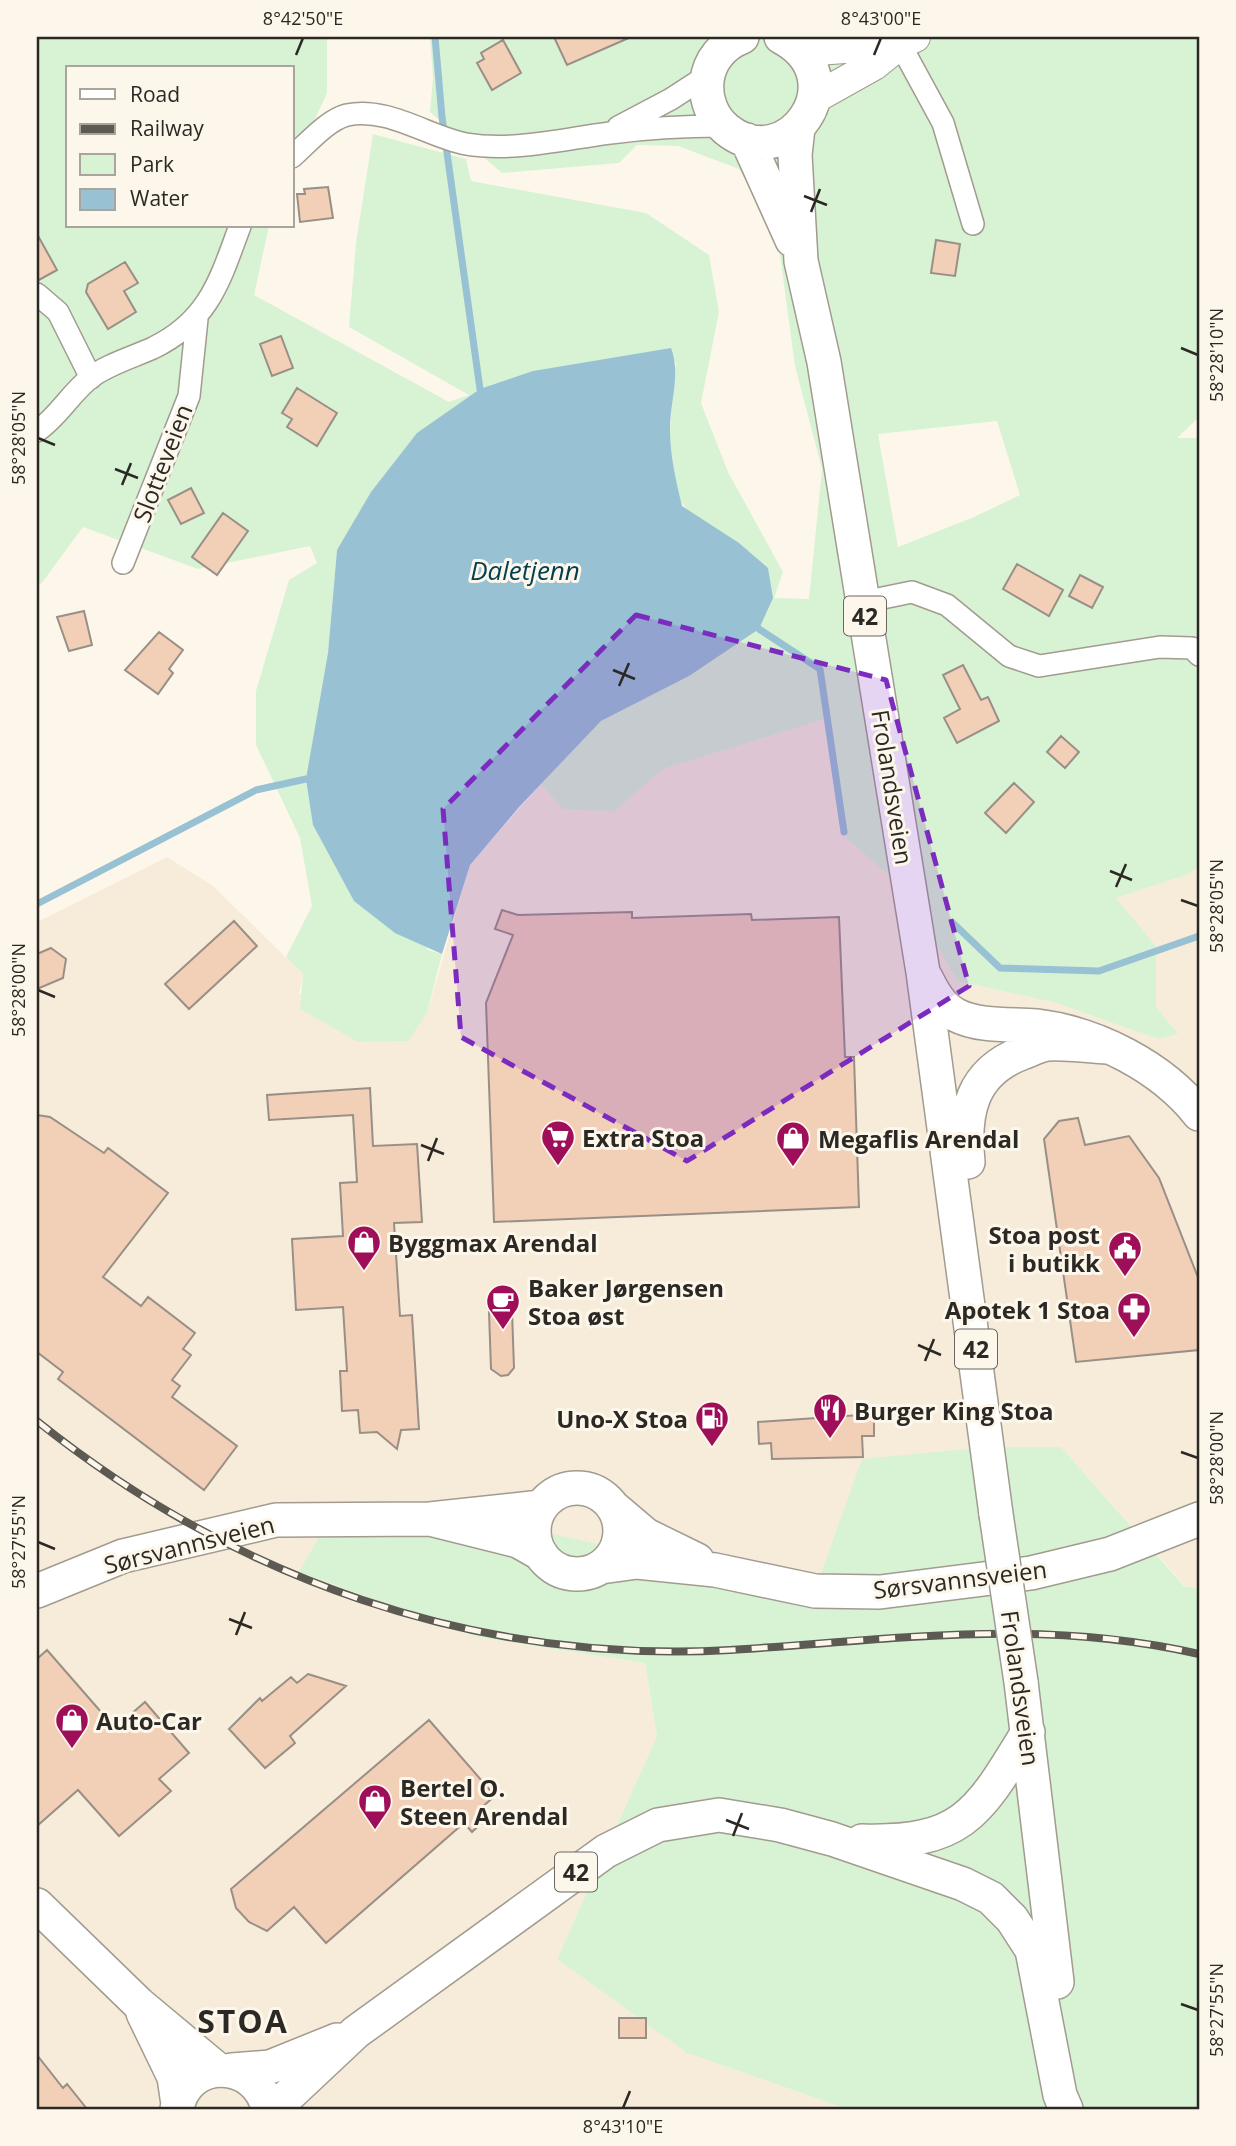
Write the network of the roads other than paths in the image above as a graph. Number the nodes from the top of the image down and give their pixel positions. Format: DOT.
graph roads {
  1 [pos="907,40"];
  2 [pos="792,44"];
  3 [pos="720,51"];
  4 [pos="815,98"];
  5 [pos="798,128"];
  6 [pos="607,133"];
  7 [pos="735,133"];
  8 [pos="294,155"];
  9 [pos="973,223"];
  10 [pos="239,228"];
  11 [pos="801,261"];
  12 [pos="37,294"];
  13 [pos="197,319"];
  14 [pos="90,378"];
  15 [pos="37,431"];
  16 [pos="123,563"];
  17 [pos="863,602"];
  18 [pos="1199,655"];
  19 [pos="923,972"];
  20 [pos="1107,1047"];
  21 [pos="1199,1114"];
  22 [pos="964,1267"];
  23 [pos="541,1507"];
  24 [pos="613,1507"];
  25 [pos="430,1519"];
  26 [pos="1199,1519"];
  27 [pos="541,1554"];
  28 [pos="601,1567"];
  29 [pos="715,1570"];
  30 [pos="37,1591"];
  31 [pos="1028,1732"];
  32 [pos="832,1839"];
  33 [pos="37,1905"];
  34 [pos="139,2004"];
  35 [pos="356,2032"];
  36 [pos="224,2070"];
  37 [pos="178,2107"];
  38 [pos="271,2109"];
  39 [pos="1066,2109"];
  40 [pos="1072,2109"];
  1 -- 2 [label="main road"];
  1 -- 4 [label="main road"];
  1 -- 9 [label="street"];
  2 -- 4 [label="main road"];
  3 -- 6 [label="street"];
  3 -- 7 [label="main road, 42"];
  4 -- 5 [label="main road, 42"];
  5 -- 7 [label="main road"];
  5 -- 11 [label="main road, Frolandsveien / 42"];
  6 -- 7 [label="street"];
  6 -- 8 [label="street"];
  7 -- 11 [label="main road, Frolandsveien / 42"];
  10 -- 13 [label="street, Slotteveien"];
  11 -- 17 [label="main road, Frolandsveien / 42"];
  12 -- 14 [label="street"];
  13 -- 14 [label="street, Slotteveien"];
  13 -- 16 [label="street, Slotteveien"];
  14 -- 15 [label="street, Slotteveien"];
  17 -- 18 [label="street"];
  17 -- 19 [label="main road, Frolandsveien / 42"];
  19 -- 20 [label="main road, Frolandsveien / 42"];
  19 -- 22 [label="main road, Frolandsveien / 42"];
  20 -- 21 [label="main road, Frolandsveien / 42"];
  20 -- 22 [label="main road, Frolandsveien / 42"];
  22 -- 31 [label="main road, Frolandsveien / 42, bridge"];
  23 -- 24 [label="main road"];
  23 -- 25 [label="main road, Sørsvannsveien"];
  23 -- 27 [label="main road"];
  24 -- 28 [label="main road"];
  24 -- 29 [label="main road, Sørsvannsveien"];
  25 -- 27 [label="main road, Sørsvannsveien"];
  25 -- 30 [label="main road, Sørsvannsveien"];
  26 -- 29 [label="main road, Sørsvannsveien"];
  27 -- 28 [label="main road"];
  28 -- 29 [label="main road, Sørsvannsveien"];
  31 -- 32 [label="main road, 42"];
  31 -- 40 [label="main road, Frolandsveien / 42"];
  32 -- 35 [label="main road, 42"];
  32 -- 39 [label="main road, 42"];
  33 -- 34 [label="main road, 42"];
  34 -- 36 [label="main road, 42"];
  34 -- 37 [label="main road, 42"];
  35 -- 36 [label="main road, 42"];
  35 -- 38 [label="main road, 42"];
  36 -- 37 [label="main road, 42"];
  36 -- 38 [label="main road, 42"];
}
